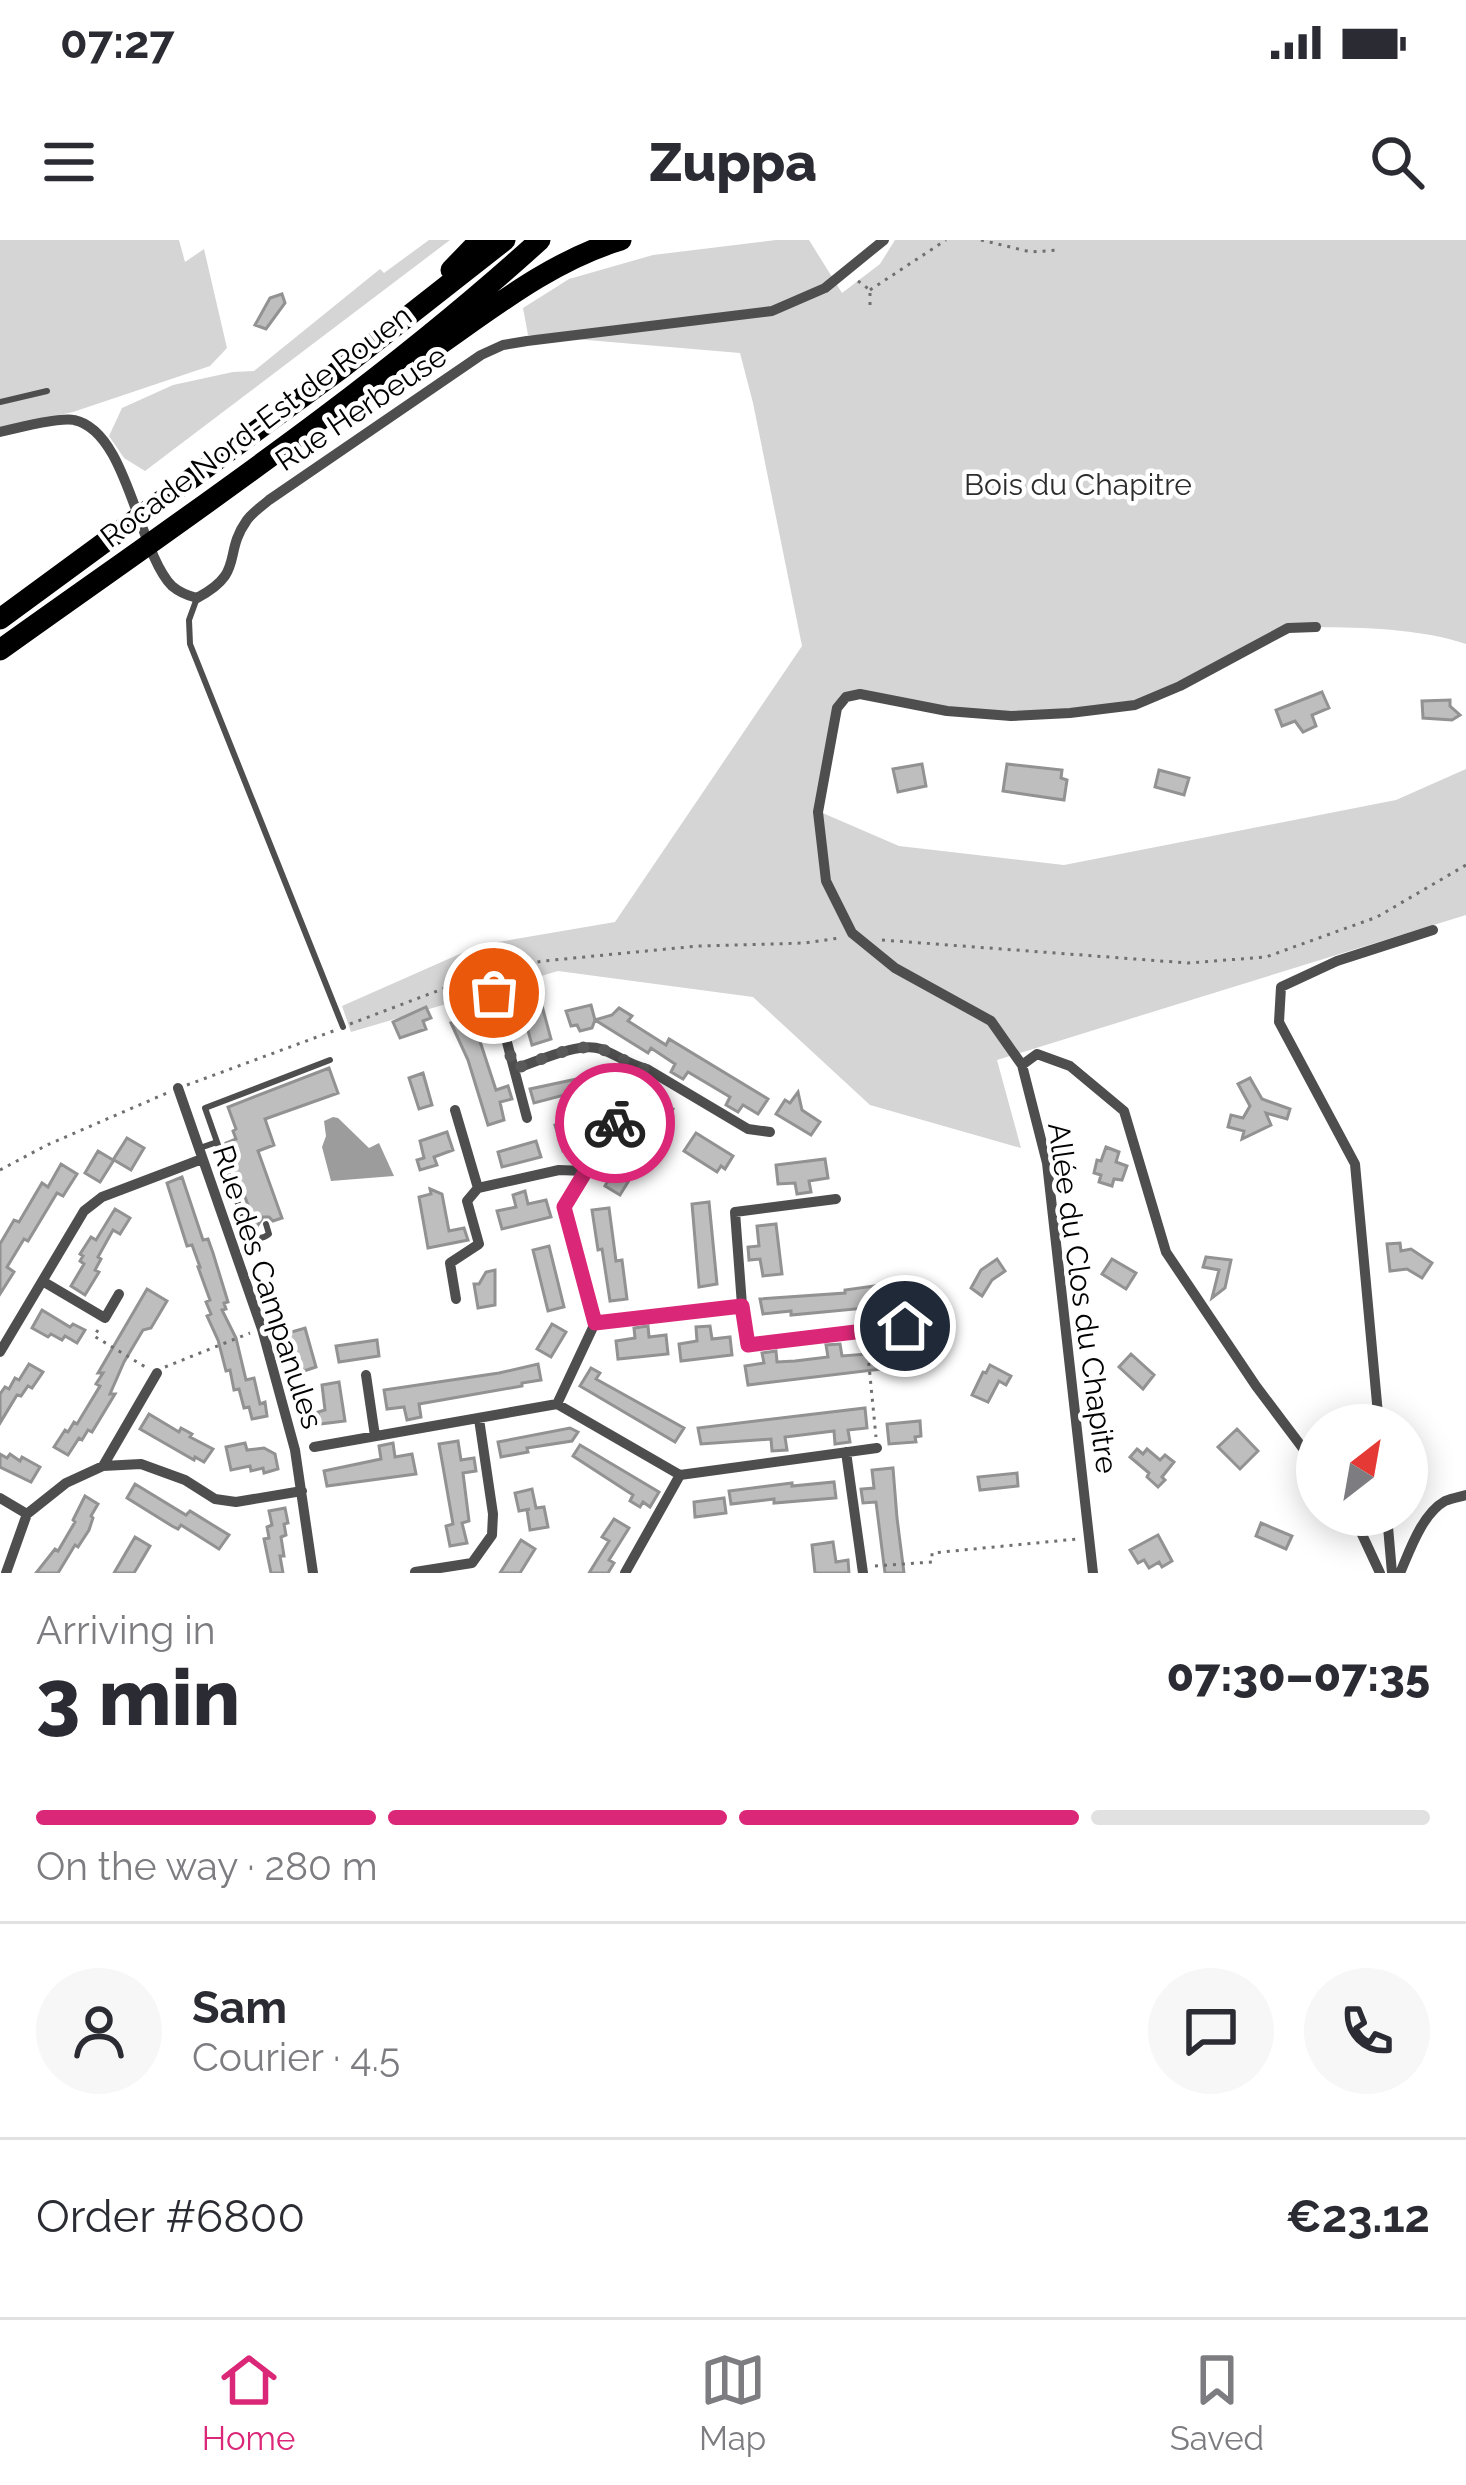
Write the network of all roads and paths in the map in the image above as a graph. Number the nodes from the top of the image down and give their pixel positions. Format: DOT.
graph roads {
  1 [pos="480,240"];
  2 [pos="505,240"];
  3 [pos="540,240"];
  4 [pos="620,240"];
  5 [pos="884,240"];
  6 [pos="946,240"];
  7 [pos="981,240"];
  8 [pos="1058,250"];
  9 [pos="858,281"];
  10 [pos="870,290"];
  11 [pos="870,307"];
  12 [pos="393,330"];
  13 [pos="47,391"];
  14 [pos="0,402"];
  15 [pos="324,417"];
  16 [pos="0,432"];
  17 [pos="197,598"];
  18 [pos="0,619"];
  19 [pos="1316,627"];
  20 [pos="0,650"];
  21 [pos="1466,866"];
  22 [pos="1433,930"];
  23 [pos="851,933"];
  24 [pos="494,993"];
  25 [pos="344,1027"];
  26 [pos="330,1060"];
  27 [pos="1022,1065"];
  28 [pos="514,1069"];
  29 [pos="647,1070"];
  30 [pos="178,1088"];
  31 [pos="454,1110"];
  32 [pos="527,1118"];
  33 [pos="770,1132"];
  34 [pos="217,1142"];
  35 [pos="201,1154"];
  36 [pos="585,1171"];
  37 [pos="478,1188"];
  38 [pos="836,1199"];
  39 [pos="266,1224"];
  40 [pos="44,1282"];
  41 [pos="119,1294"];
  42 [pos="456,1299"];
  43 [pos="742,1306"];
  44 [pos="105,1318"];
  45 [pos="595,1323"];
  46 [pos="905,1326"];
  47 [pos="262,1329"];
  48 [pos="866,1331"];
  49 [pos="0,1352"];
  50 [pos="157,1373"];
  51 [pos="366,1376"];
  52 [pos="556,1404"];
  53 [pos="1377,1404"];
  54 [pos="479,1419"];
  55 [pos="375,1436"];
  56 [pos="1296,1440"];
  57 [pos="314,1447"];
  58 [pos="877,1448"];
  59 [pos="846,1453"];
  60 [pos="103,1466"];
  61 [pos="680,1475"];
  62 [pos="302,1491"];
  63 [pos="1466,1495"];
  64 [pos="0,1498"];
  65 [pos="27,1514"];
  66 [pos="1363,1536"];
  67 [pos="1390,1536"];
  68 [pos="1090,1538"];
  69 [pos="863,1570"];
  70 [pos="415,1572"];
  71 [pos="6,1573"];
  72 [pos="313,1573"];
  73 [pos="625,1573"];
  74 [pos="1094,1573"];
  75 [pos="1380,1573"];
  76 [pos="1396,1573"];
  1 -- 12 [label="highway"];
  2 -- 12 [label="highway, Rocade Nord-Est de Rouen"];
  3 -- 15 [label="highway, Rocade Nord-Est de Rouen"];
  4 -- 15 [label="highway"];
  5 -- 17 [label="street, Rue Herbeuse"];
  6 -- 10 [label="path"];
  7 -- 8 [label="path"];
  9 -- 10 [label="path"];
  10 -- 11 [label="path"];
  12 -- 18 [label="highway, Rocade Nord-Est de Rouen"];
  13 -- 14 [label="lane"];
  15 -- 20 [label="highway, Rocade Nord-Est de Rouen"];
  16 -- 17 [label="street"];
  17 -- 25 [label="lane"];
  19 -- 23 [label="street, Allée du Clos du Chapitre"];
  21 -- 23 [label="path"];
  22 -- 53 [label="street"];
  23 -- 25 [label="path"];
  23 -- 27 [label="street, Allée du Clos du Chapitre"];
  24 -- 28 [label="street"];
  26 -- 34 [label="lane"];
  27 -- 56 [label="street"];
  27 -- 68 [label="street, Allée du Clos du Chapitre"];
  28 -- 29 [label="street"];
  28 -- 32 [label="street"];
  29 -- 33 [label="street"];
  29 -- 36 [label="street"];
  30 -- 35 [label="street, Rue des Campanules"];
  31 -- 37 [label="street"];
  34 -- 35 [label="lane"];
  34 -- 39 [label="lane"];
  35 -- 40 [label="street"];
  35 -- 47 [label="street, Rue des Campanules"];
  36 -- 37 [label="street"];
  36 -- 45 [label="street"];
  37 -- 42 [label="street"];
  38 -- 43 [label="street"];
  40 -- 44 [label="street"];
  40 -- 49 [label="street"];
  41 -- 44 [label="street"];
  43 -- 45 [label="street"];
  43 -- 48 [label="street"];
  44 -- 50 [label="path"];
  45 -- 52 [label="street"];
  46 -- 48 [label="street"];
  47 -- 50 [label="path"];
  47 -- 62 [label="street, Rue des Campanules"];
  48 -- 58 [label="path"];
  50 -- 60 [label="street"];
  51 -- 55 [label="street"];
  52 -- 54 [label="street"];
  52 -- 61 [label="street"];
  54 -- 55 [label="street"];
  54 -- 70 [label="street"];
  55 -- 57 [label="street"];
  58 -- 59 [label="street"];
  59 -- 61 [label="street"];
  59 -- 69 [label="street"];
  60 -- 62 [label="street"];
  60 -- 65 [label="street"];
  61 -- 73 [label="street"];
  62 -- 72 [label="street, Rue des Campanules"];
  63 -- 76 [label="street"];
  64 -- 65 [label="street"];
  65 -- 71 [label="street"];
  66 -- 75 [label="street"];
  67 -- 76 [label="street"];
  68 -- 69 [label="path"];
  68 -- 74 [label="street, Allée du Clos du Chapitre"];
}
